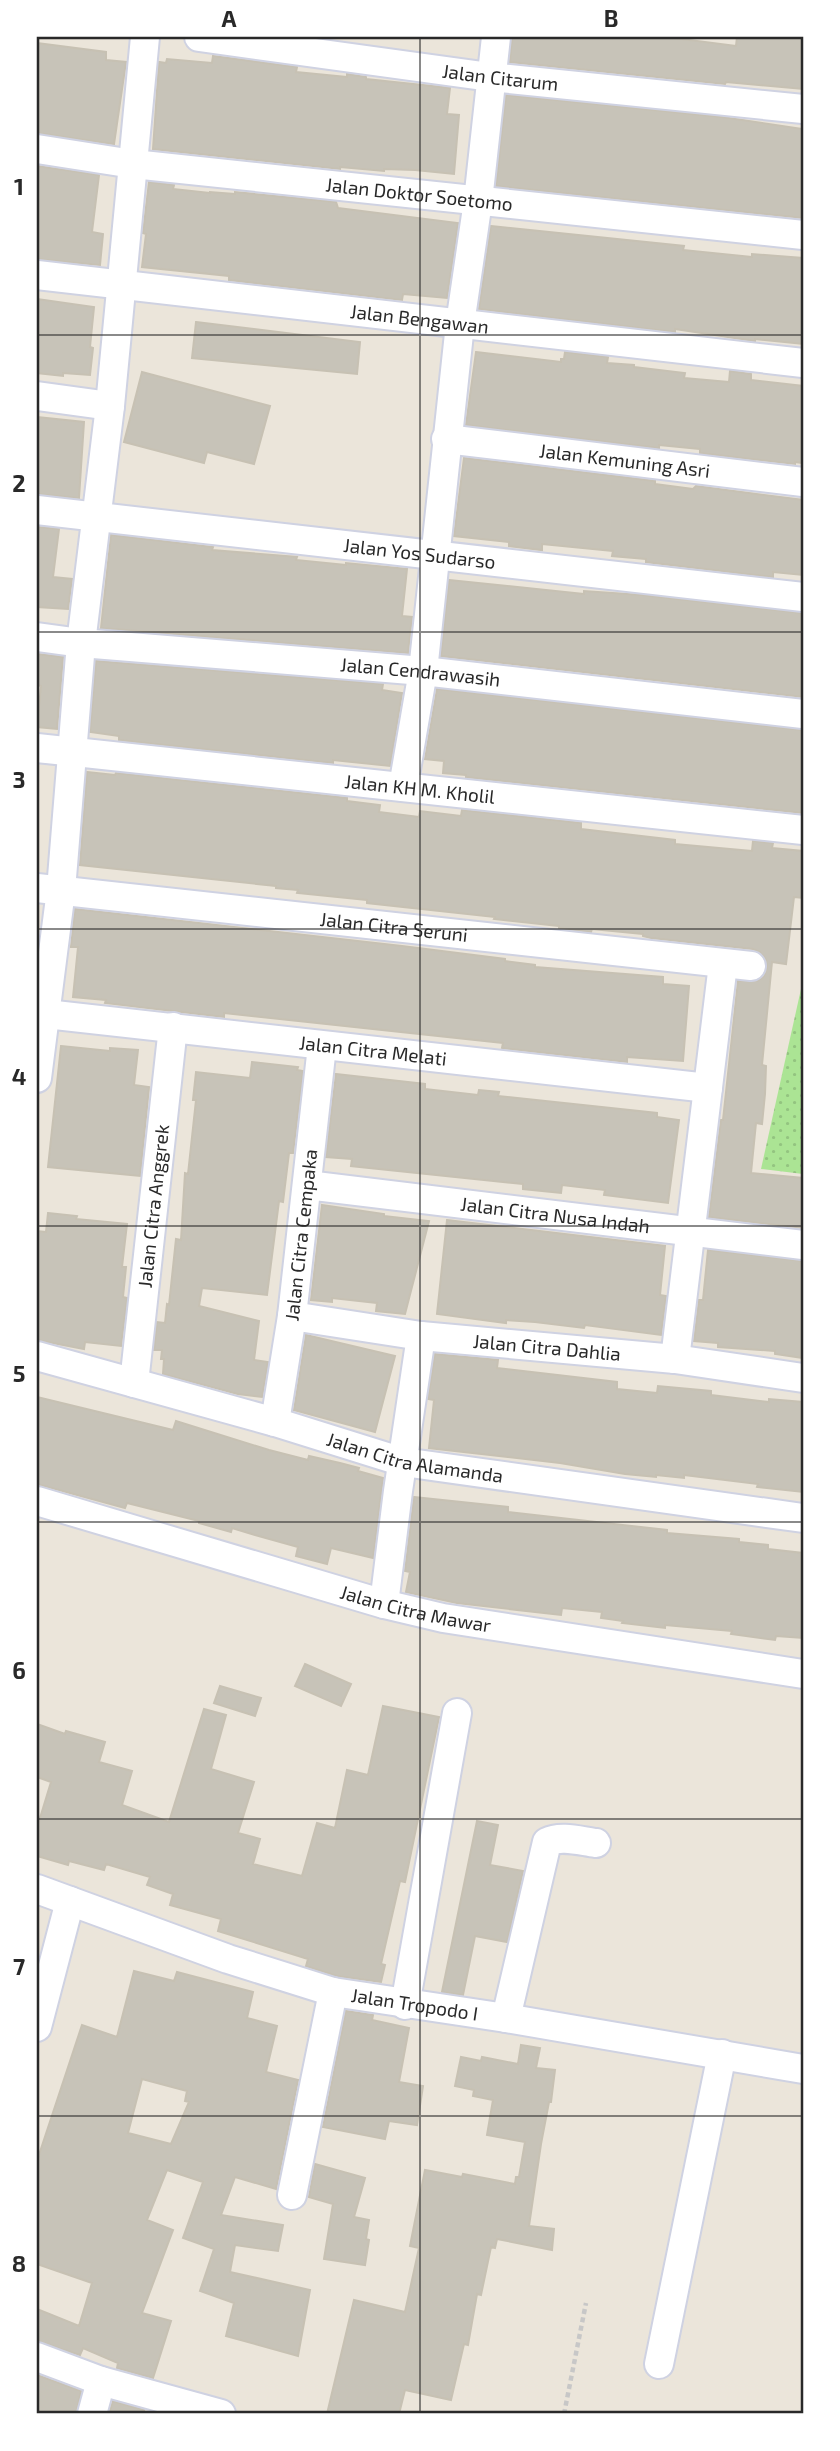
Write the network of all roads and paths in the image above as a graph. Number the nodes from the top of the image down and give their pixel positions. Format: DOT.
graph roads {
  1 [pos="145,37"];
  2 [pos="199,37"];
  3 [pos="496,37"];
  4 [pos="491,77"];
  5 [pos="803,109"];
  6 [pos="37,149"];
  7 [pos="133,164"];
  8 [pos="478,201"];
  9 [pos="803,235"];
  10 [pos="37,275"];
  11 [pos="120,283"];
  12 [pos="460,324"];
  13 [pos="803,363"];
  14 [pos="37,396"];
  15 [pos="106,405"];
  16 [pos="446,439"];
  17 [pos="803,482"];
  18 [pos="37,510"];
  19 [pos="98,518"];
  20 [pos="435,554"];
  21 [pos="803,597"];
  22 [pos="37,638"];
  23 [pos="81,643"];
  24 [pos="423,671"];
  25 [pos="803,714"];
  26 [pos="37,748"];
  27 [pos="73,753"];
  28 [pos="403,788"];
  29 [pos="803,830"];
  30 [pos="49,889"];
  31 [pos="723,964"];
  32 [pos="751,966"];
  33 [pos="41,1013"];
  34 [pos="173,1027"];
  35 [pos="322,1046"];
  36 [pos="37,1078"];
  37 [pos="708,1088"];
  38 [pos="307,1185"];
  39 [pos="689,1232"];
  40 [pos="803,1245"];
  41 [pos="292,1316"];
  42 [pos="421,1336"];
  43 [pos="37,1356"];
  44 [pos="675,1359"];
  45 [pos="803,1378"];
  46 [pos="134,1383"];
  47 [pos="275,1422"];
  48 [pos="403,1462"];
  49 [pos="37,1501"];
  50 [pos="803,1518"];
  51 [pos="384,1604"];
  52 [pos="803,1674"];
  53 [pos="457,1713"];
  54 [pos="596,1843"];
  55 [pos="37,1889"];
  56 [pos="70,1901"];
  57 [pos="333,1992"];
  58 [pos="405,2005"];
  59 [pos="506,2018"];
  60 [pos="37,2027"];
  61 [pos="722,2054"];
  62 [pos="803,2069"];
  63 [pos="292,2195"];
  64 [pos="586,2303"];
  65 [pos="37,2357"];
  66 [pos="659,2364"];
  67 [pos="101,2381"];
  68 [pos="212,2413"];
  69 [pos="92,2414"];
  70 [pos="564,2414"];
  1 -- 7 [label="street"];
  2 -- 4 [label="street, Jalan Citarum"];
  3 -- 4 [label="street"];
  4 -- 5 [label="street, Jalan Citarum"];
  4 -- 8 [label="street"];
  6 -- 7 [label="street, Jalan Doktor Soetomo"];
  7 -- 8 [label="street, Jalan Doktor Soetomo"];
  7 -- 11 [label="street"];
  8 -- 9 [label="street, Jalan Doktor Soetomo"];
  8 -- 12 [label="street"];
  10 -- 11 [label="street, Jalan Bengawan"];
  11 -- 12 [label="street, Jalan Bengawan"];
  11 -- 15 [label="street"];
  12 -- 13 [label="street, Jalan Bengawan"];
  12 -- 16 [label="street"];
  14 -- 15 [label="street"];
  15 -- 19 [label="street"];
  16 -- 17 [label="street, Jalan Kemuning Asri"];
  16 -- 20 [label="street"];
  18 -- 19 [label="street, Jalan Yos Sudarso"];
  19 -- 20 [label="street, Jalan Yos Sudarso"];
  19 -- 23 [label="street"];
  20 -- 21 [label="street, Jalan Yos Sudarso"];
  20 -- 24 [label="street"];
  22 -- 23 [label="street, Jalan Cendrawasih"];
  23 -- 24 [label="street, Jalan Cendrawasih"];
  23 -- 27 [label="street"];
  24 -- 25 [label="street, Jalan Cendrawasih"];
  24 -- 28 [label="street"];
  26 -- 27 [label="street, Jalan KH M. Kholil"];
  27 -- 28 [label="street, Jalan KH M. Kholil"];
  27 -- 30 [label="street"];
  28 -- 29 [label="street, Jalan KH M. Kholil"];
  30 -- 31 [label="street, Jalan Citra Seruni"];
  30 -- 33 [label="street"];
  31 -- 32 [label="street, Jalan Citra Seruni"];
  31 -- 37 [label="street"];
  33 -- 34 [label="street, Jalan Citra Melati"];
  33 -- 36 [label="street"];
  34 -- 35 [label="street, Jalan Citra Melati"];
  34 -- 46 [label="street, Jalan Citra Anggrek"];
  35 -- 37 [label="street, Jalan Citra Melati"];
  35 -- 38 [label="street, Jalan Citra Cempaka"];
  37 -- 39 [label="street"];
  38 -- 39 [label="street, Jalan Citra Nusa Indah"];
  38 -- 41 [label="street, Jalan Citra Cempaka"];
  39 -- 40 [label="street, Jalan Citra Nusa Indah"];
  39 -- 44 [label="street"];
  41 -- 42 [label="street, Jalan Citra Dahlia"];
  41 -- 47 [label="street, Jalan Citra Cempaka"];
  42 -- 44 [label="street, Jalan Citra Dahlia"];
  42 -- 48 [label="street"];
  43 -- 46 [label="street, Jalan Citra Alamanda"];
  44 -- 45 [label="street, Jalan Citra Dahlia"];
  46 -- 47 [label="street, Jalan Citra Alamanda"];
  47 -- 48 [label="street, Jalan Citra Alamanda"];
  48 -- 50 [label="street, Jalan Citra Alamanda"];
  48 -- 51 [label="street"];
  49 -- 51 [label="street, Jalan Citra Mawar"];
  51 -- 52 [label="street, Jalan Citra Mawar"];
  53 -- 58 [label="street"];
  54 -- 59 [label="street"];
  55 -- 56 [label="street, Jalan Tropodo I"];
  56 -- 57 [label="street, Jalan Tropodo I"];
  56 -- 60 [label="street"];
  57 -- 58 [label="street, Jalan Tropodo I"];
  57 -- 63 [label="street"];
  58 -- 59 [label="street, Jalan Tropodo I"];
  59 -- 61 [label="street, Jalan Tropodo I"];
  61 -- 62 [label="street, Jalan Tropodo I"];
  61 -- 66 [label="street"];
  64 -- 70 [label="path"];
  65 -- 67 [label="street"];
  67 -- 68 [label="street"];
  67 -- 69 [label="street"];
}
